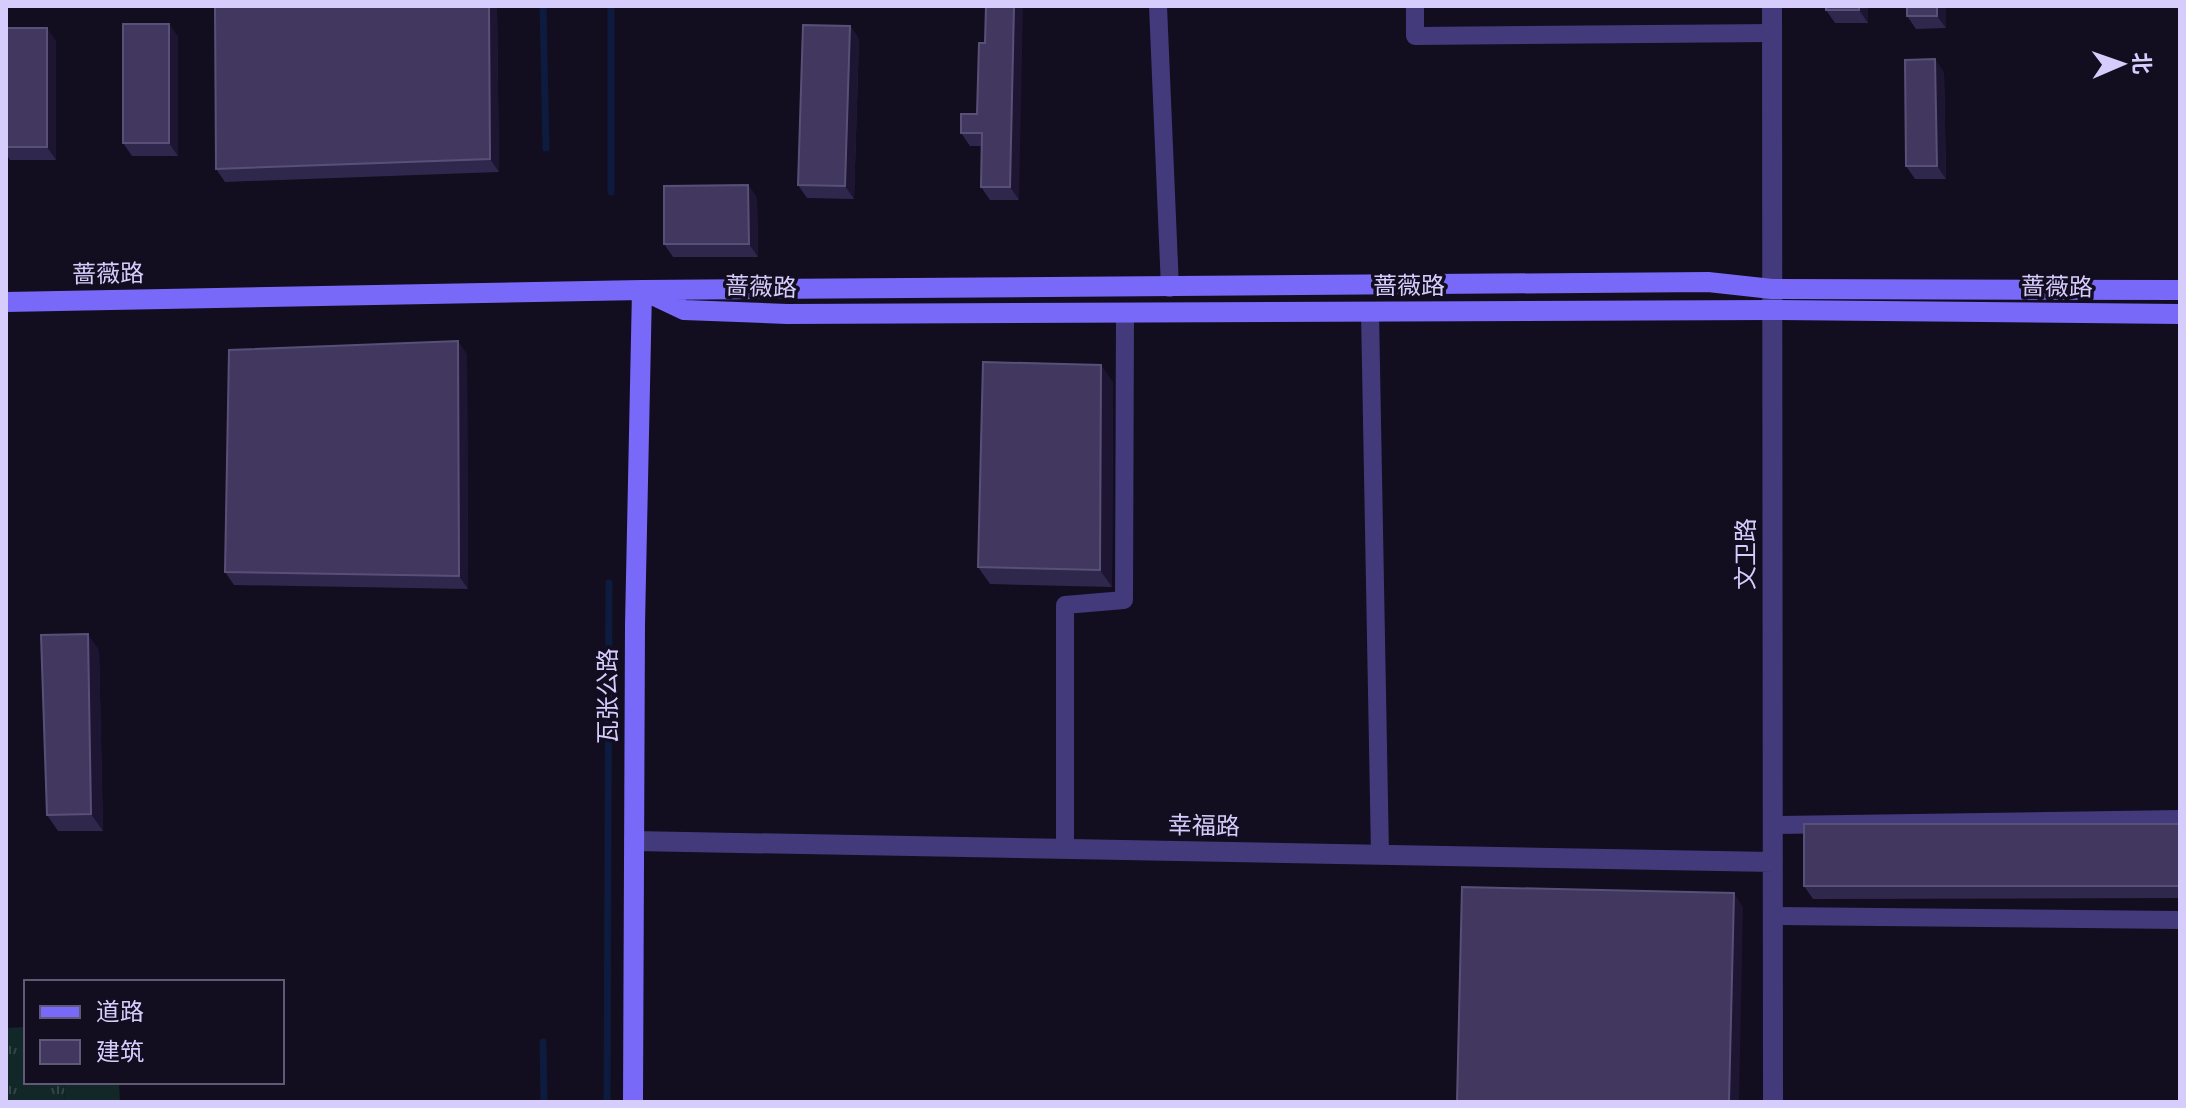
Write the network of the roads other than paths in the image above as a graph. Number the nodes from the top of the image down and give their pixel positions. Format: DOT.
graph roads {
  1 [pos="1158,6"];
  2 [pos="1415,6"];
  3 [pos="1772,6"];
  4 [pos="1772,33"];
  5 [pos="1170,288"];
  6 [pos="642,290"];
  7 [pos="2180,290"];
  8 [pos="1772,299"];
  9 [pos="6,302"];
  10 [pos="1370,312"];
  11 [pos="1125,313"];
  12 [pos="2180,314"];
  13 [pos="2180,819"];
  14 [pos="1772,825"];
  15 [pos="634,841"];
  16 [pos="1065,849"];
  17 [pos="1380,855"];
  18 [pos="1773,862"];
  19 [pos="1773,916"];
  20 [pos="2180,920"];
  21 [pos="633,1102"];
  22 [pos="1773,1102"];
  1 -- 5 [label="street"];
  2 -- 4 [label="street"];
  3 -- 4 [label="street, 文卫路"];
  4 -- 8 [label="street, 文卫路"];
  5 -- 6 [label="main road, 蔷薇路"];
  5 -- 8 [label="main road, 蔷薇路"];
  6 -- 9 [label="main road, 蔷薇路"];
  6 -- 11 [label="main road, 蔷薇路"];
  6 -- 15 [label="main road, 瓦张公路"];
  7 -- 8 [label="main road, 蔷薇路"];
  8 -- 10 [label="main road, 蔷薇路"];
  8 -- 12 [label="main road, 蔷薇路"];
  8 -- 14 [label="street, 文卫路"];
  10 -- 11 [label="main road, 蔷薇路"];
  10 -- 17 [label="street"];
  11 -- 16 [label="street"];
  13 -- 14 [label="street"];
  14 -- 18 [label="street, 文卫路"];
  15 -- 16 [label="street, 幸福路"];
  15 -- 21 [label="main road, 瓦张公路"];
  16 -- 17 [label="street, 幸福路"];
  17 -- 18 [label="street, 幸福路"];
  18 -- 19 [label="street, 文卫路"];
  19 -- 20 [label="street"];
  19 -- 22 [label="street, 文卫路"];
}
